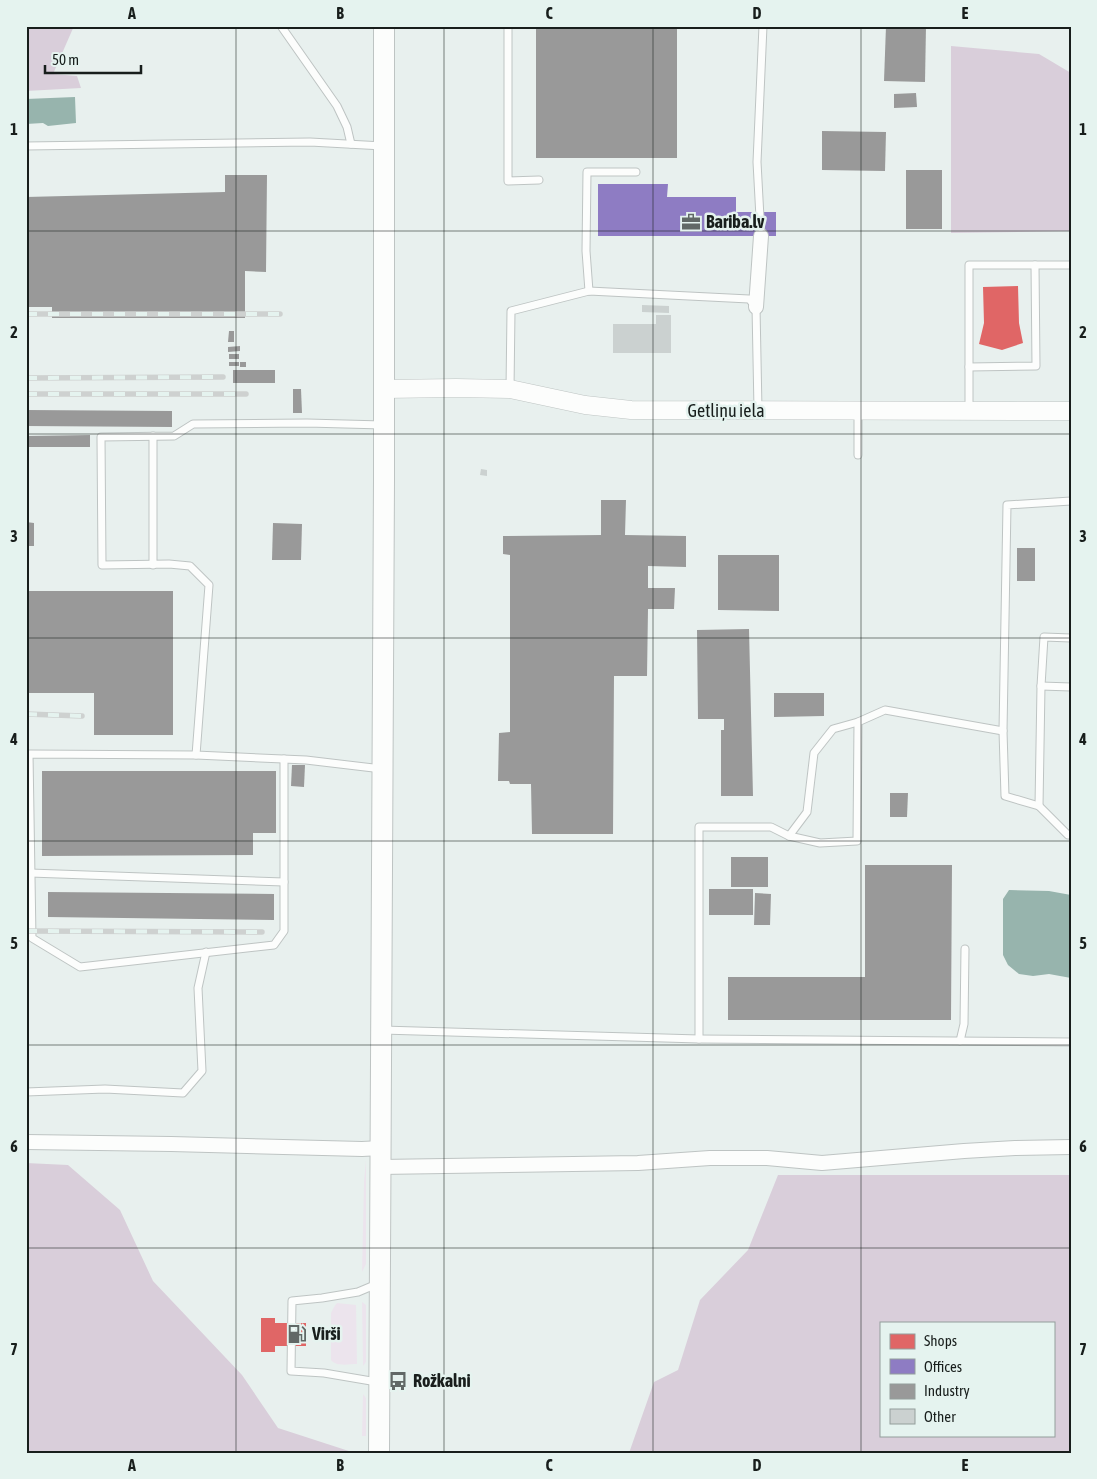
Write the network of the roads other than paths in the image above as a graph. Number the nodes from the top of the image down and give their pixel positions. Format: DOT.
graph roads {
  1 [pos="281,26"];
  2 [pos="384,26"];
  3 [pos="508,26"];
  4 [pos="763,26"];
  5 [pos="351,144"];
  6 [pos="26,146"];
  7 [pos="383,146"];
  8 [pos="636,172"];
  9 [pos="539,180"];
  10 [pos="761,236"];
  11 [pos="1035,265"];
  12 [pos="1071,265"];
  13 [pos="589,291"];
  14 [pos="756,307"];
  15 [pos="969,367"];
  16 [pos="384,389"];
  17 [pos="510,390"];
  18 [pos="758,411"];
  19 [pos="858,411"];
  20 [pos="969,411"];
  21 [pos="1071,411"];
  22 [pos="384,425"];
  23 [pos="153,436"];
  24 [pos="858,455"];
  25 [pos="1071,500"];
  26 [pos="153,565"];
  27 [pos="1071,638"];
  28 [pos="1041,686"];
  29 [pos="1071,687"];
  30 [pos="858,722"];
  31 [pos="1003,730"];
  32 [pos="28,754"];
  33 [pos="196,755"];
  34 [pos="284,759"];
  35 [pos="382,769"];
  36 [pos="1039,806"];
  37 [pos="1071,835"];
  38 [pos="789,836"];
  39 [pos="28,846"];
  40 [pos="30,873"];
  41 [pos="284,882"];
  42 [pos="29,913"];
  43 [pos="965,949"];
  44 [pos="206,952"];
  45 [pos="382,1030"];
  46 [pos="699,1039"];
  47 [pos="960,1041"];
  48 [pos="1071,1042"];
  49 [pos="26,1092"];
  50 [pos="26,1142"];
  51 [pos="1071,1147"];
  52 [pos="381,1158"];
  53 [pos="380,1283"];
  54 [pos="380,1382"];
  55 [pos="379,1445"];
  1 -- 5 [label="lane"];
  2 -- 7 [label="main road"];
  3 -- 9 [label="lane"];
  4 -- 10 [label="lane"];
  5 -- 6 [label="lane"];
  5 -- 7 [label="lane"];
  7 -- 16 [label="main road"];
  8 -- 13 [label="lane"];
  10 -- 14 [label="street"];
  11 -- 12 [label="lane"];
  11 -- 15 [label="lane"];
  11 -- 15 [label="lane"];
  13 -- 14 [label="lane"];
  13 -- 17 [label="lane"];
  14 -- 18 [label="lane"];
  15 -- 20 [label="lane"];
  16 -- 17 [label="street, Getliņu iela"];
  16 -- 22 [label="main road"];
  17 -- 18 [label="street, Getliņu iela"];
  18 -- 19 [label="street, Getliņu iela"];
  19 -- 20 [label="street, Getliņu iela"];
  19 -- 24 [label="lane"];
  20 -- 21 [label="street, Getliņu iela"];
  22 -- 23 [label="lane"];
  22 -- 35 [label="main road"];
  23 -- 26 [label="lane"];
  23 -- 26 [label="lane"];
  25 -- 31 [label="lane"];
  26 -- 33 [label="lane"];
  27 -- 28 [label="lane"];
  28 -- 29 [label="lane"];
  28 -- 36 [label="lane"];
  30 -- 31 [label="lane"];
  30 -- 38 [label="lane"];
  30 -- 38 [label="lane"];
  31 -- 36 [label="lane"];
  32 -- 33 [label="lane"];
  32 -- 39 [label="lane"];
  33 -- 34 [label="lane"];
  34 -- 35 [label="lane"];
  34 -- 41 [label="lane"];
  35 -- 45 [label="main road"];
  36 -- 37 [label="lane"];
  38 -- 46 [label="lane"];
  39 -- 40 [label="lane"];
  40 -- 41 [label="lane"];
  40 -- 42 [label="lane"];
  41 -- 44 [label="lane"];
  42 -- 44 [label="lane"];
  43 -- 47 [label="lane"];
  44 -- 49 [label="lane"];
  45 -- 46 [label="lane"];
  45 -- 52 [label="main road"];
  46 -- 47 [label="lane"];
  47 -- 48 [label="lane"];
  50 -- 52 [label="street"];
  51 -- 52 [label="street"];
  52 -- 53 [label="main road"];
  53 -- 54 [label="main road"];
  53 -- 54 [label="lane"];
  54 -- 55 [label="main road"];
}
